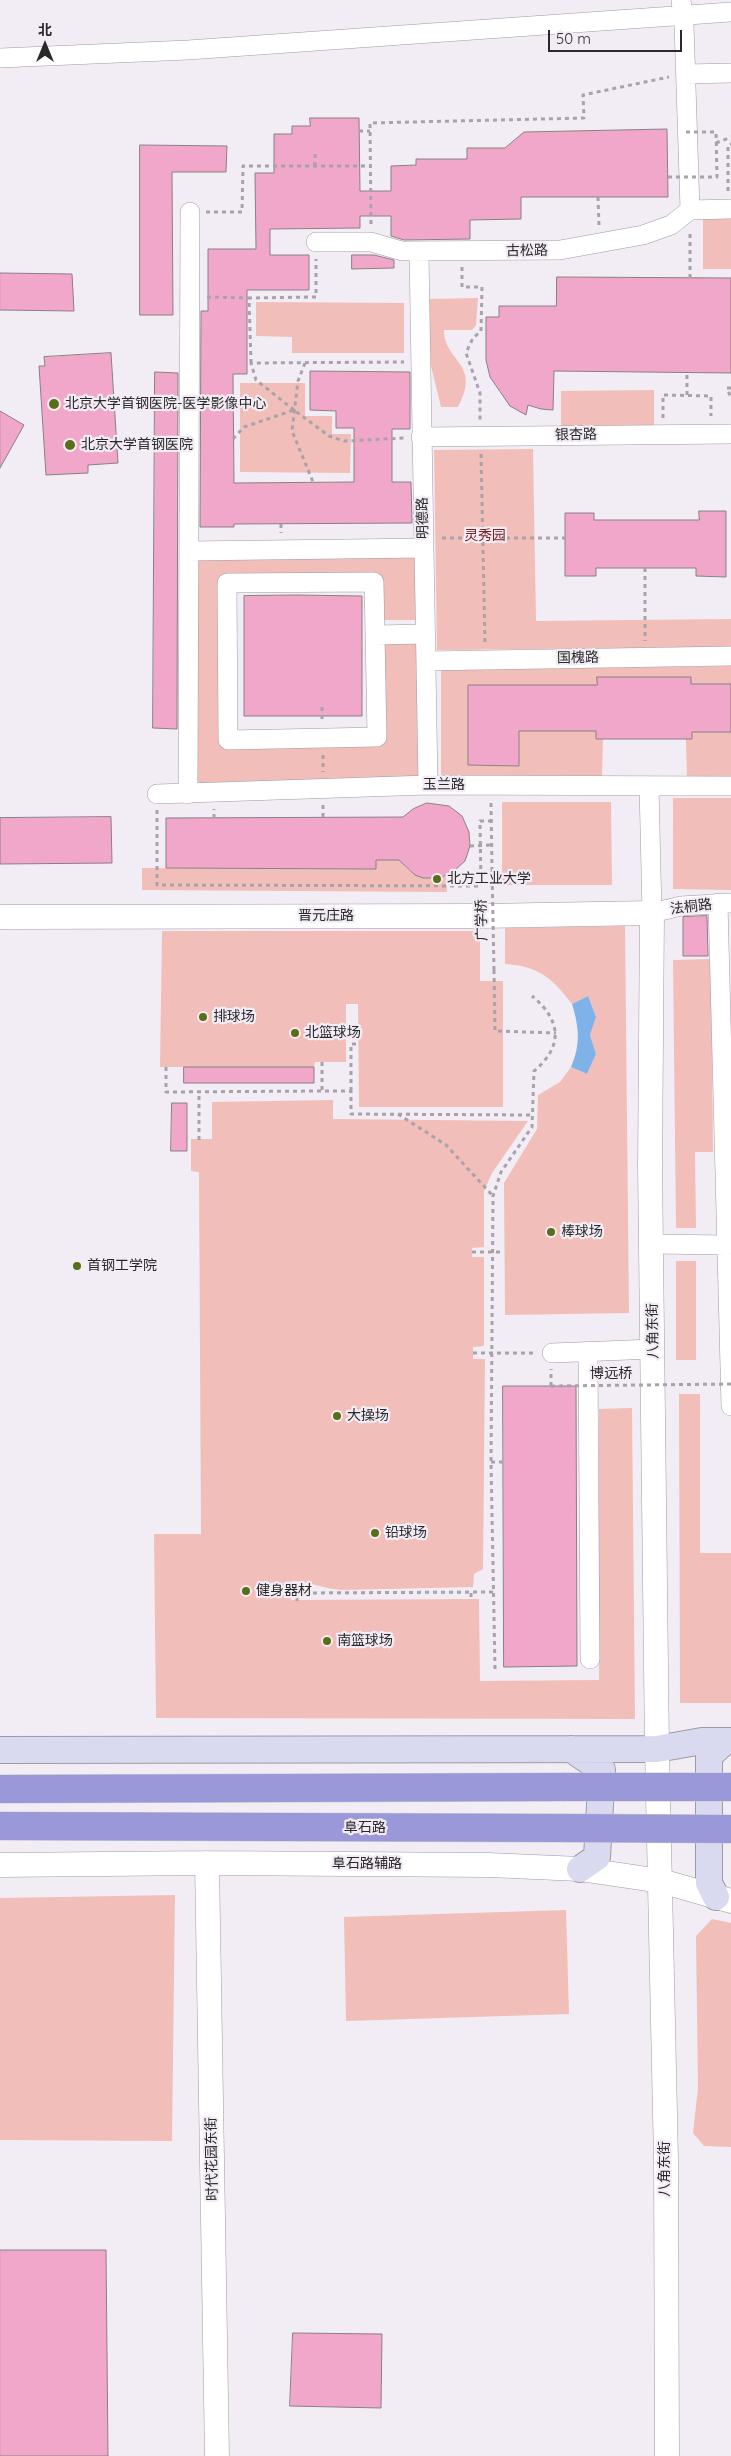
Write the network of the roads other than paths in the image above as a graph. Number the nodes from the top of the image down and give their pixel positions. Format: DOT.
graph roads {
  1 [pos="731,12"];
  2 [pos="683,13"];
  3 [pos="0,58"];
  4 [pos="686,74"];
  5 [pos="731,74"];
  6 [pos="690,202"];
  7 [pos="731,209"];
  8 [pos="190,212"];
  9 [pos="316,242"];
  10 [pos="419,252"];
  11 [pos="731,434"];
  12 [pos="421,437"];
  13 [pos="424,543"];
  14 [pos="189,551"];
  15 [pos="425,634"];
  16 [pos="376,635"];
  17 [pos="731,656"];
  18 [pos="426,661"];
  19 [pos="428,785"];
  20 [pos="649,786"];
  21 [pos="731,786"];
  22 [pos="157,794"];
  23 [pos="188,794"];
  24 [pos="724,903"];
  25 [pos="652,913"];
  26 [pos="0,917"];
  27 [pos="728,1175"];
  28 [pos="652,1244"];
  29 [pos="727,1245"];
  30 [pos="731,1340"];
  31 [pos="654,1349"];
  32 [pos="588,1351"];
  33 [pos="552,1353"];
  34 [pos="731,1406"];
  35 [pos="590,1659"];
  36 [pos="728,1741"];
  37 [pos="571,1749"];
  38 [pos="657,1749"];
  39 [pos="0,1750"];
  40 [pos="6,1787"];
  41 [pos="731,1787"];
  42 [pos="0,1826"];
  43 [pos="63,1827"];
  44 [pos="731,1829"];
  45 [pos="0,1835"];
  46 [pos="207,1863"];
  47 [pos="0,1865"];
  48 [pos="580,1869"];
  49 [pos="661,1882"];
  50 [pos="724,1899"];
  51 [pos="217,2456"];
  52 [pos="667,2456"];
  1 -- 2 [label="street"];
  2 -- 3 [label="street"];
  2 -- 4 [label="street"];
  4 -- 5 [label="street"];
  4 -- 6 [label="street"];
  6 -- 7 [label="street"];
  6 -- 10 [label="street, 古松路"];
  8 -- 14 [label="street"];
  9 -- 10 [label="street, 古松路"];
  10 -- 12 [label="street, 明德路"];
  11 -- 12 [label="street, 银杏路"];
  12 -- 13 [label="street, 明德路"];
  13 -- 14 [label="street"];
  13 -- 15 [label="street, 明德路"];
  14 -- 23 [label="street"];
  15 -- 16 [label="street"];
  15 -- 18 [label="street, 明德路"];
  16 -- 16 [label="street"];
  17 -- 18 [label="street, 国槐路"];
  18 -- 19 [label="street, 明德路"];
  19 -- 20 [label="street, 玉兰路"];
  19 -- 23 [label="street, 玉兰路"];
  20 -- 21 [label="street, 玉兰路"];
  20 -- 25 [label="street"];
  22 -- 23 [label="street, 玉兰路"];
  24 -- 25 [label="street, 法桐路"];
  24 -- 27 [label="street"];
  25 -- 26 [label="street, 晋元庄路"];
  25 -- 28 [label="street, 八角东街"];
  27 -- 29 [label="street"];
  28 -- 29 [label="street"];
  28 -- 31 [label="street, 八角东街"];
  29 -- 30 [label="street"];
  30 -- 34 [label="street"];
  31 -- 32 [label="street"];
  31 -- 38 [label="street, 八角东街"];
  32 -- 33 [label="street"];
  32 -- 35 [label="street"];
  36 -- 38 [label="main road"];
  36 -- 50 [label="main road"];
  37 -- 38 [label="main road"];
  37 -- 39 [label="main road"];
  37 -- 48 [label="main road"];
  38 -- 49 [label="street, 八角东街"];
  40 -- 41 [label="highway, bridge"];
  42 -- 43 [label="highway, 阜石路"];
  43 -- 44 [label="highway, 阜石路, bridge"];
  43 -- 45 [label="highway"];
  46 -- 47 [label="street, 阜石路辅路"];
  46 -- 48 [label="street, 阜石路辅路"];
  46 -- 51 [label="street, 时代花园东街"];
  48 -- 49 [label="street, 阜石路辅路"];
  49 -- 50 [label="street, 阜石路辅路"];
  49 -- 52 [label="street, 八角东街"];
}
